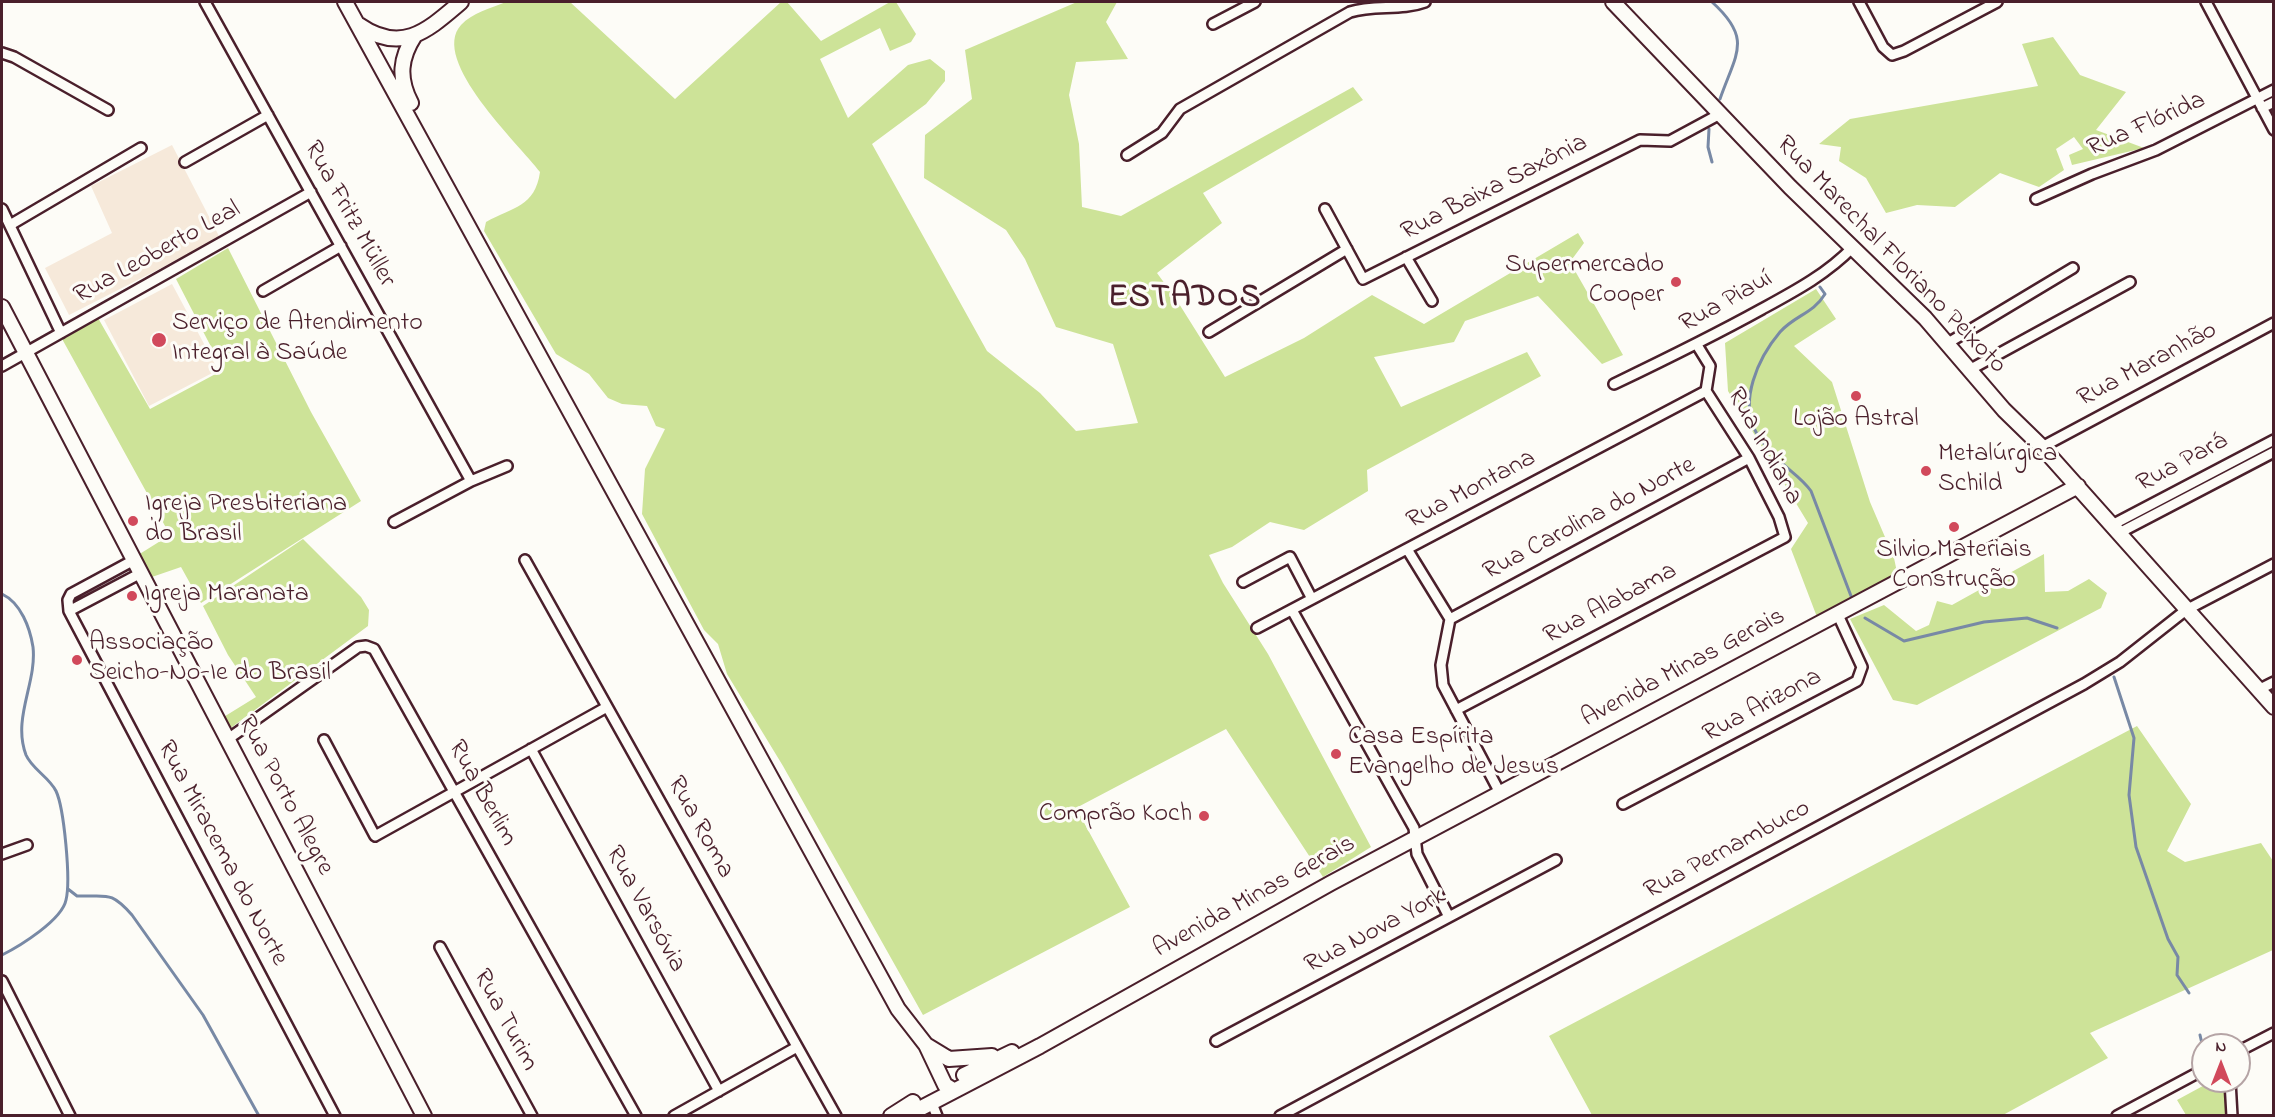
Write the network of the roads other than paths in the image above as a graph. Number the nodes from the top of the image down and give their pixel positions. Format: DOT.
graph roads {
  1 [pos="205,2"];
  2 [pos="345,2"];
  3 [pos="461,2"];
  4 [pos="1255,2"];
  5 [pos="1425,2"];
  6 [pos="1613,2"];
  7 [pos="1859,2"];
  8 [pos="1997,2"];
  9 [pos="2206,2"];
  10 [pos="357,24"];
  11 [pos="1214,24"];
  12 [pos="415,35"];
  13 [pos="2,54"];
  14 [pos="2274,90"];
  15 [pos="2257,98"];
  16 [pos="2274,102"];
  17 [pos="2262,108"];
  18 [pos="108,110"];
  19 [pos="1720,114"];
  20 [pos="268,115"];
  21 [pos="2274,130"];
  22 [pos="141,148"];
  23 [pos="1127,155"];
  24 [pos="184,162"];
  25 [pos="311,192"];
  26 [pos="2036,199"];
  27 [pos="2,209"];
  28 [pos="1325,209"];
  29 [pos="10,225"];
  30 [pos="479,245"];
  31 [pos="341,246"];
  32 [pos="1853,247"];
  33 [pos="1347,249"];
  34 [pos="1406,257"];
  35 [pos="2073,268"];
  36 [pos="2130,282"];
  37 [pos="263,291"];
  38 [pos="1432,301"];
  39 [pos="2,307"];
  40 [pos="2274,323"];
  41 [pos="1209,332"];
  42 [pos="60,333"];
  43 [pos="1948,343"];
  44 [pos="1697,345"];
  45 [pos="26,352"];
  46 [pos="2,366"];
  47 [pos="1971,369"];
  48 [pos="1614,384"];
  49 [pos="1706,391"];
  50 [pos="2274,440"];
  51 [pos="2042,447"];
  52 [pos="2256,449"];
  53 [pos="2274,452"];
  54 [pos="1749,458"];
  55 [pos="2261,459"];
  56 [pos="507,466"];
  57 [pos="2210,473"];
  58 [pos="471,481"];
  59 [pos="2216,482"];
  60 [pos="2191,483"];
  61 [pos="2078,486"];
  62 [pos="2196,493"];
  63 [pos="2148,506"];
  64 [pos="2153,515"];
  65 [pos="394,522"];
  66 [pos="2116,529"];
  67 [pos="1785,537"];
  68 [pos="1407,549"];
  69 [pos="134,560"];
  70 [pos="525,560"];
  71 [pos="2274,564"];
  72 [pos="141,573"];
  73 [pos="1243,582"];
  74 [pos="1312,599"];
  75 [pos="1292,610"];
  76 [pos="2186,610"];
  77 [pos="69,611"];
  78 [pos="1838,615"];
  79 [pos="1450,619"];
  80 [pos="1257,628"];
  81 [pos="2274,681"];
  82 [pos="2258,690"];
  83 [pos="607,706"];
  84 [pos="2274,707"];
  85 [pos="1456,710"];
  86 [pos="228,740"];
  87 [pos="324,740"];
  88 [pos="531,749"];
  89 [pos="455,791"];
  90 [pos="1500,793"];
  91 [pos="1623,804"];
  92 [pos="1414,839"];
  93 [pos="27,845"];
  94 [pos="2,854"];
  95 [pos="1556,860"];
  96 [pos="1449,917"];
  97 [pos="440,947"];
  98 [pos="2,981"];
  99 [pos="1061,1033"];
  100 [pos="2274,1033"];
  101 [pos="1216,1041"];
  102 [pos="2251,1045"];
  103 [pos="926,1046"];
  104 [pos="797,1047"];
  105 [pos="1023,1047"];
  106 [pos="949,1059"];
  107 [pos="2191,1076"];
  108 [pos="954,1084"];
  109 [pos="719,1091"];
  110 [pos="2231,1093"];
  111 [pos="931,1101"];
  112 [pos="70,1116"];
  113 [pos="335,1116"];
  114 [pos="424,1116"];
  115 [pos="532,1116"];
  116 [pos="636,1116"];
  117 [pos="675,1116"];
  118 [pos="836,1116"];
  119 [pos="891,1116"];
  120 [pos="906,1116"];
  121 [pos="937,1116"];
  122 [pos="1280,1116"];
  123 [pos="2118,1116"];
  124 [pos="2232,1116"];
  1 -- 20 [label="street, Rua Fritz Müller"];
  2 -- 10 [label="street"];
  3 -- 12 [label="street"];
  4 -- 11 [label="street"];
  5 -- 23 [label="street"];
  6 -- 19 [label="street, Rua Marechal Floriano Peixoto"];
  7 -- 8 [label="street"];
  9 -- 15 [label="street"];
  10 -- 12 [label="street"];
  10 -- 30 [label="street"];
  12 -- 30 [label="street"];
  13 -- 18 [label="street"];
  14 -- 15 [label="street, Rua Flórida"];
  15 -- 17 [label="street"];
  15 -- 26 [label="street, Rua Flórida"];
  16 -- 17 [label="street"];
  17 -- 21 [label="street"];
  19 -- 32 [label="street, Rua Marechal Floriano Peixoto"];
  19 -- 34 [label="street, Rua Baixa Saxônia"];
  20 -- 24 [label="street"];
  20 -- 25 [label="street, Rua Fritz Müller"];
  22 -- 29 [label="street"];
  25 -- 31 [label="street, Rua Fritz Müller"];
  25 -- 42 [label="street, Rua Leoberto Leal"];
  27 -- 29 [label="street"];
  28 -- 33 [label="street, Rua Baixa Saxônia"];
  29 -- 42 [label="street"];
  30 -- 103 [label="street"];
  31 -- 37 [label="street"];
  31 -- 58 [label="street, Rua Fritz Müller"];
  32 -- 43 [label="street, Rua Marechal Floriano Peixoto"];
  32 -- 44 [label="street, Rua Piauí"];
  33 -- 34 [label="street, Rua Baixa Saxônia"];
  33 -- 41 [label="street"];
  34 -- 38 [label="street"];
  35 -- 43 [label="street"];
  36 -- 47 [label="street"];
  39 -- 45 [label="street, Rua Porto Alegre"];
  40 -- 51 [label="street, Rua Maranhão"];
  42 -- 45 [label="street, Rua Leoberto Leal"];
  43 -- 47 [label="street, Rua Marechal Floriano Peixoto"];
  44 -- 48 [label="street, Rua Piauí"];
  44 -- 49 [label="street, Rua Indiana"];
  45 -- 46 [label="street, Rua Leoberto Leal"];
  45 -- 69 [label="street, Rua Porto Alegre"];
  47 -- 51 [label="street, Rua Marechal Floriano Peixoto"];
  49 -- 54 [label="street, Rua Indiana"];
  49 -- 68 [label="street, Rua Montana"];
  50 -- 52 [label="street, Rua Pará"];
  51 -- 61 [label="street, Rua Marechal Floriano Peixoto"];
  52 -- 55 [label="street"];
  52 -- 57 [label="street, Rua Pará"];
  53 -- 55 [label="street, Rua Pará"];
  54 -- 67 [label="street, Rua Indiana"];
  54 -- 79 [label="street, Rua Carolina do Norte"];
  55 -- 59 [label="street, Rua Pará"];
  56 -- 58 [label="street"];
  57 -- 59 [label="street"];
  57 -- 60 [label="street, Rua Pará"];
  58 -- 65 [label="street"];
  59 -- 62 [label="street, Rua Pará"];
  60 -- 62 [label="street"];
  60 -- 63 [label="street, Rua Pará"];
  61 -- 66 [label="street, Rua Marechal Floriano Peixoto"];
  61 -- 78 [label="street, Avenida Minas Gerais"];
  62 -- 64 [label="street, Rua Pará"];
  63 -- 64 [label="street"];
  63 -- 66 [label="street, Rua Pará"];
  64 -- 66 [label="street, Rua Pará"];
  66 -- 76 [label="street, Rua Marechal Floriano Peixoto"];
  67 -- 85 [label="street, Rua Alabama"];
  68 -- 74 [label="street, Rua Montana"];
  68 -- 79 [label="street"];
  69 -- 72 [label="street, Rua Porto Alegre"];
  69 -- 77 [label="street"];
  70 -- 83 [label="street, Rua Roma"];
  71 -- 76 [label="street, Rua Pernambuco"];
  72 -- 77 [label="street"];
  72 -- 86 [label="street, Rua Porto Alegre"];
  73 -- 74 [label="street"];
  74 -- 75 [label="street, Rua Montana"];
  75 -- 80 [label="street, Rua Montana"];
  75 -- 92 [label="street"];
  76 -- 82 [label="street, Rua Marechal Floriano Peixoto"];
  76 -- 122 [label="street, Rua Pernambuco"];
  77 -- 113 [label="street, Rua Miracema do Norte"];
  78 -- 90 [label="street, Avenida Minas Gerais"];
  78 -- 91 [label="street, Rua Arizona"];
  79 -- 85 [label="street"];
  81 -- 82 [label="street"];
  82 -- 84 [label="street, Rua Marechal Floriano Peixoto"];
  83 -- 88 [label="street"];
  83 -- 104 [label="street, Rua Roma"];
  85 -- 90 [label="street"];
  86 -- 89 [label="street, Rua Berlim"];
  86 -- 114 [label="street, Rua Porto Alegre"];
  87 -- 89 [label="street"];
  88 -- 89 [label="street"];
  88 -- 109 [label="street, Rua Varsóvia"];
  89 -- 116 [label="street, Rua Berlim"];
  90 -- 92 [label="street, Avenida Minas Gerais"];
  92 -- 96 [label="street"];
  92 -- 99 [label="street, Avenida Minas Gerais"];
  93 -- 94 [label="street"];
  95 -- 96 [label="street, Rua Nova York"];
  96 -- 101 [label="street, Rua Nova York"];
  97 -- 115 [label="street, Rua Turim"];
  98 -- 112 [label="street"];
  99 -- 105 [label="street, Avenida Minas Gerais"];
  99 -- 108 [label="street, Avenida Minas Gerais"];
  100 -- 102 [label="street"];
  103 -- 106 [label="street"];
  103 -- 108 [label="street"];
  104 -- 109 [label="street"];
  104 -- 118 [label="street, Rua Roma"];
  105 -- 106 [label="street"];
  105 -- 108 [label="street, Avenida Minas Gerais"];
  106 -- 108 [label="street"];
  107 -- 123 [label="street"];
  108 -- 111 [label="street, Avenida Minas Gerais"];
  108 -- 119 [label="street, Avenida Minas Gerais"];
  109 -- 117 [label="street"];
  110 -- 124 [label="street"];
  111 -- 120 [label="street, Avenida Minas Gerais"];
  111 -- 121 [label="street"];
}
